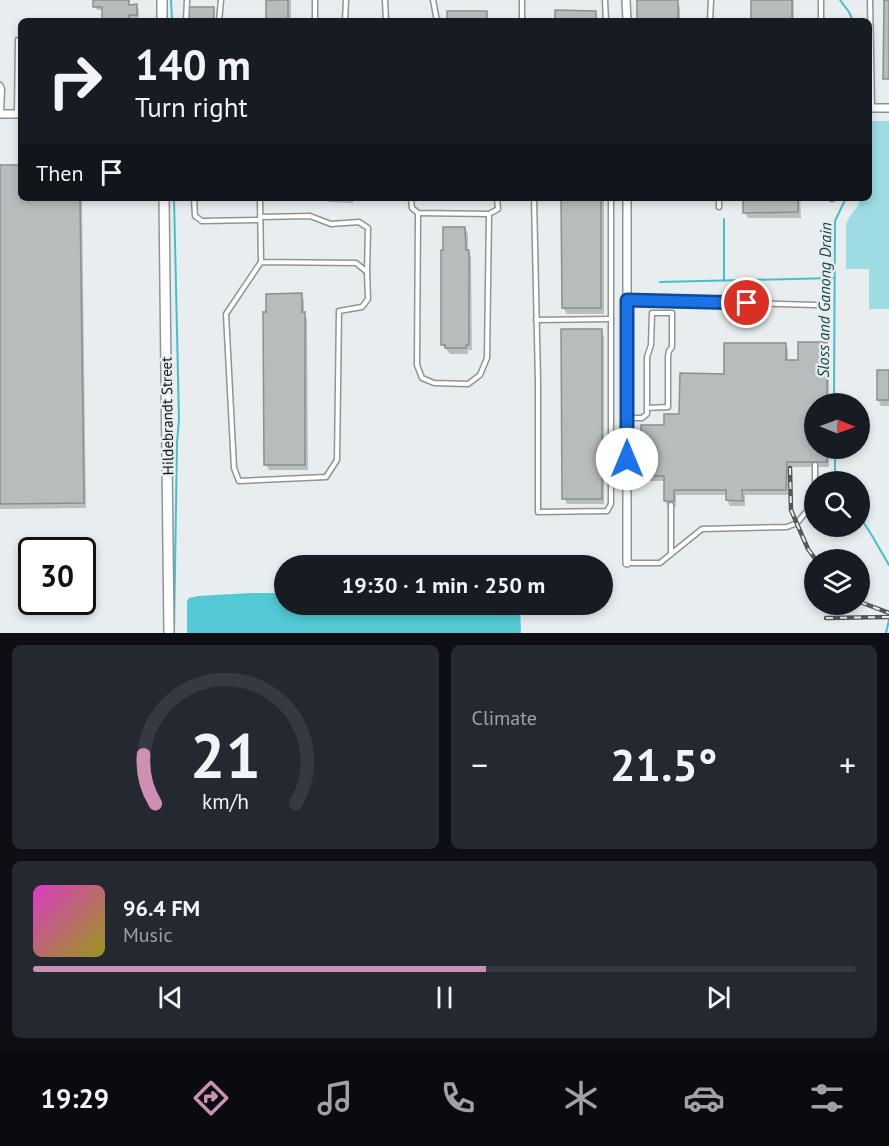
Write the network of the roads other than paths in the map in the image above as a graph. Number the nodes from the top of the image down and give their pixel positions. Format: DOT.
graph roads {
  1 [pos="162,0"];
  2 [pos="187,0"];
  3 [pos="220,0"];
  4 [pos="315,0"];
  5 [pos="346,0"];
  6 [pos="385,0"];
  7 [pos="433,0"];
  8 [pos="522,0"];
  9 [pos="606,0"];
  10 [pos="627,0"];
  11 [pos="711,0"];
  12 [pos="821,0"];
  13 [pos="870,0"];
  14 [pos="162,18"];
  15 [pos="186,18"];
  16 [pos="219,18"];
  17 [pos="315,18"];
  18 [pos="345,18"];
  19 [pos="386,18"];
  20 [pos="436,18"];
  21 [pos="522,18"];
  22 [pos="606,18"];
  23 [pos="627,18"];
  24 [pos="710,18"];
  25 [pos="821,18"];
  26 [pos="870,18"];
  27 [pos="0,85"];
  28 [pos="872,108"];
  29 [pos="889,108"];
  30 [pos="1,114"];
  31 [pos="18,114"];
  32 [pos="164,201"];
  33 [pos="194,201"];
  34 [pos="260,201"];
  35 [pos="411,201"];
  36 [pos="498,201"];
  37 [pos="534,201"];
  38 [pos="610,201"];
  39 [pos="627,201"];
  40 [pos="718,201"];
  41 [pos="719,207"];
  42 [pos="418,213"];
  43 [pos="489,214"];
  44 [pos="260,218"];
  45 [pos="261,262"];
  46 [pos="367,272"];
  47 [pos="627,300"];
  48 [pos="816,305"];
  49 [pos="612,319"];
  50 [pos="536,320"];
  51 [pos="647,408"];
  52 [pos="627,418"];
  53 [pos="815,465"];
  54 [pos="815,471"];
  55 [pos="671,505"];
  56 [pos="804,514"];
  57 [pos="671,554"];
  58 [pos="627,563"];
  59 [pos="169,633"];
  1 -- 14 [label="street"];
  2 -- 15 [label="lane"];
  3 -- 16 [label="lane"];
  4 -- 17 [label="lane"];
  5 -- 18 [label="lane"];
  6 -- 19 [label="lane"];
  7 -- 20 [label="lane"];
  8 -- 21 [label="lane"];
  9 -- 22 [label="lane"];
  10 -- 23 [label="street"];
  11 -- 24 [label="lane"];
  12 -- 25 [label="lane"];
  13 -- 26 [label="lane"];
  27 -- 30 [label="lane"];
  28 -- 29 [label="street"];
  30 -- 31 [label="street"];
  32 -- 59 [label="street, Hildebrandt Street"];
  33 -- 44 [label="lane"];
  34 -- 44 [label="lane"];
  35 -- 42 [label="lane"];
  36 -- 43 [label="lane"];
  37 -- 50 [label="lane"];
  38 -- 49 [label="lane"];
  39 -- 47 [label="street"];
  40 -- 41 [label="lane"];
  42 -- 43 [label="lane"];
  42 -- 43 [label="lane"];
  44 -- 45 [label="lane"];
  44 -- 46 [label="lane"];
  45 -- 46 [label="lane"];
  45 -- 46 [label="lane"];
  47 -- 48 [label="lane"];
  47 -- 52 [label="street"];
  49 -- 50 [label="lane"];
  49 -- 50 [label="lane"];
  51 -- 51 [label="lane"];
  51 -- 52 [label="lane"];
  52 -- 58 [label="street"];
  53 -- 54 [label="lane"];
  55 -- 57 [label="lane"];
  56 -- 57 [label="lane"];
  57 -- 58 [label="lane"];
}
